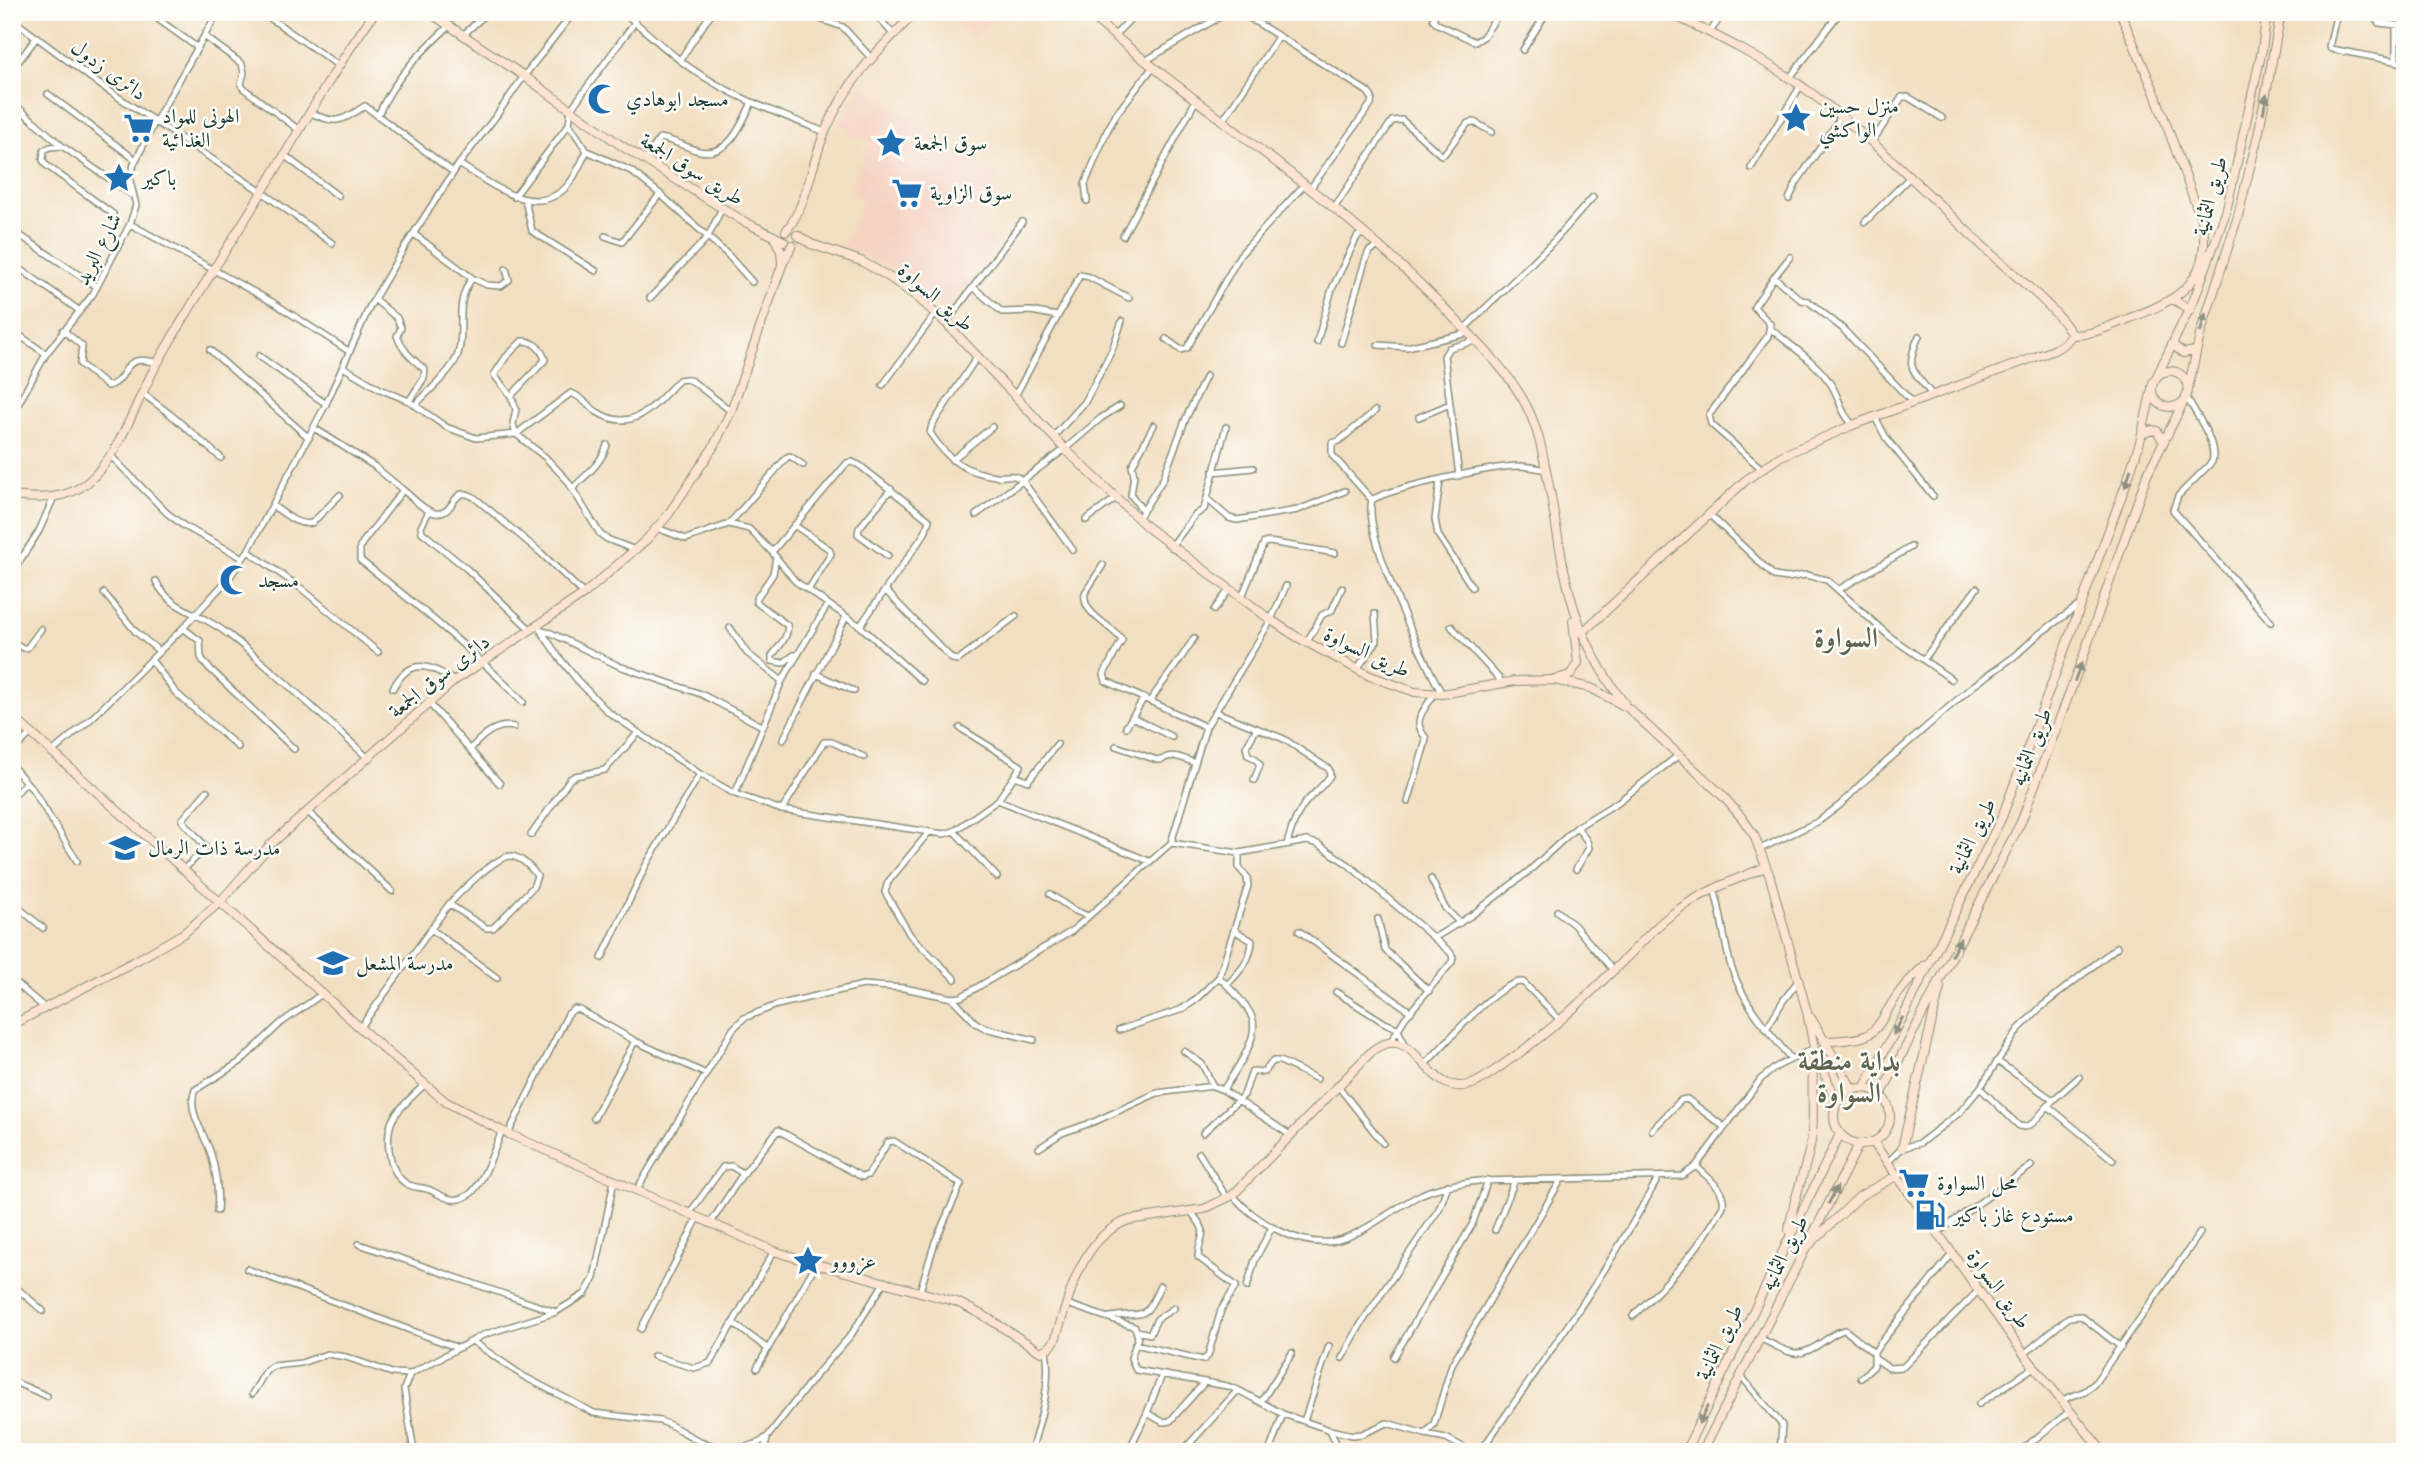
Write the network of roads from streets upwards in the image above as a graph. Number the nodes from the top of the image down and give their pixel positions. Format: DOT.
graph roads {
  1 [pos="148,12"];
  2 [pos="218,12"];
  3 [pos="375,12"];
  4 [pos="429,12"];
  5 [pos="488,12"];
  6 [pos="574,12"];
  7 [pos="623,12"];
  8 [pos="712,12"];
  9 [pos="800,12"];
  10 [pos="873,12"];
  11 [pos="916,12"];
  12 [pos="1087,12"];
  13 [pos="1137,12"];
  14 [pos="1228,12"];
  15 [pos="1240,12"];
  16 [pos="1437,12"];
  17 [pos="1500,12"];
  18 [pos="1547,12"];
  19 [pos="1667,12"];
  20 [pos="1724,12"];
  21 [pos="1840,12"];
  22 [pos="2120,12"];
  23 [pos="2267,12"];
  24 [pos="2281,12"];
  25 [pos="2337,12"];
  26 [pos="2369,12"];
  27 [pos="253,14"];
  28 [pos="12,19"];
  29 [pos="635,22"];
  30 [pos="449,26"];
  31 [pos="2396,26"];
  32 [pos="2405,26"];
  33 [pos="1710,32"];
  34 [pos="894,34"];
  35 [pos="463,35"];
  36 [pos="204,36"];
  37 [pos="1114,36"];
  38 [pos="37,37"];
  39 [pos="1278,37"];
  40 [pos="198,48"];
  41 [pos="1523,50"];
  42 [pos="871,58"];
  43 [pos="680,60"];
  44 [pos="2396,61"];
  45 [pos="2405,63"];
  46 [pos="1149,64"];
  47 [pos="340,66"];
  48 [pos="12,71"];
  49 [pos="523,76"];
  50 [pos="1789,79"];
  51 [pos="1801,85"];
  52 [pos="48,94"];
  53 [pos="1196,100"];
  54 [pos="12,102"];
  55 [pos="752,102"];
  56 [pos="571,109"];
  57 [pos="311,113"];
  58 [pos="377,115"];
  59 [pos="1841,117"];
  60 [pos="1942,118"];
  61 [pos="1223,120"];
  62 [pos="155,122"];
  63 [pos="569,124"];
  64 [pos="299,130"];
  65 [pos="825,132"];
  66 [pos="1492,132"];
  67 [pos="1872,142"];
  68 [pos="62,146"];
  69 [pos="587,151"];
  70 [pos="285,155"];
  71 [pos="136,160"];
  72 [pos="645,160"];
  73 [pos="459,164"];
  74 [pos="1751,168"];
  75 [pos="453,173"];
  76 [pos="1909,178"];
  77 [pos="1307,187"];
  78 [pos="262,192"];
  79 [pos="660,194"];
  80 [pos="133,195"];
  81 [pos="338,196"];
  82 [pos="514,197"];
  83 [pos="1593,197"];
  84 [pos="1789,199"];
  85 [pos="525,200"];
  86 [pos="1087,201"];
  87 [pos="722,208"];
  88 [pos="1334,208"];
  89 [pos="113,214"];
  90 [pos="1022,222"];
  91 [pos="1865,222"];
  92 [pos="130,224"];
  93 [pos="12,230"];
  94 [pos="768,232"];
  95 [pos="1364,233"];
  96 [pos="414,234"];
  97 [pos="605,236"];
  98 [pos="1123,236"];
  99 [pos="708,237"];
  100 [pos="790,238"];
  101 [pos="332,243"];
  102 [pos="809,243"];
  103 [pos="1380,246"];
  104 [pos="1790,257"];
  105 [pos="783,262"];
  106 [pos="12,263"];
  107 [pos="214,269"];
  108 [pos="506,269"];
  109 [pos="596,271"];
  110 [pos="1774,277"];
  111 [pos="472,278"];
  112 [pos="752,282"];
  113 [pos="97,287"];
  114 [pos="973,287"];
  115 [pos="650,298"];
  116 [pos="1129,298"];
  117 [pos="374,299"];
  118 [pos="2173,299"];
  119 [pos="2190,310"];
  120 [pos="79,311"];
  121 [pos="936,313"];
  122 [pos="1057,316"];
  123 [pos="1122,321"];
  124 [pos="946,323"];
  125 [pos="1770,329"];
  126 [pos="63,330"];
  127 [pos="1466,331"];
  128 [pos="13,333"];
  129 [pos="2072,335"];
  130 [pos="1919,336"];
  131 [pos="1166,339"];
  132 [pos="1475,341"];
  133 [pos="1317,342"];
  134 [pos="1341,343"];
  135 [pos="1378,345"];
  136 [pos="2173,345"];
  137 [pos="210,351"];
  138 [pos="2196,351"];
  139 [pos="350,352"];
  140 [pos="46,354"];
  141 [pos="259,356"];
  142 [pos="976,357"];
  143 [pos="157,363"];
  144 [pos="343,367"];
  145 [pos="1206,376"];
  146 [pos="2153,384"];
  147 [pos="883,385"];
  148 [pos="142,393"];
  149 [pos="2186,395"];
  150 [pos="511,396"];
  151 [pos="1933,396"];
  152 [pos="1015,397"];
  153 [pos="409,401"];
  154 [pos="1913,403"];
  155 [pos="326,404"];
  156 [pos="1450,404"];
  157 [pos="415,405"];
  158 [pos="1120,406"];
  159 [pos="732,411"];
  160 [pos="1375,411"];
  161 [pos="12,415"];
  162 [pos="1419,417"];
  163 [pos="1875,417"];
  164 [pos="1154,425"];
  165 [pos="1853,425"];
  166 [pos="992,427"];
  167 [pos="1226,427"];
  168 [pos="314,428"];
  169 [pos="516,434"];
  170 [pos="2142,434"];
  171 [pos="1054,436"];
  172 [pos="309,438"];
  173 [pos="2163,441"];
  174 [pos="607,446"];
  175 [pos="1065,449"];
  176 [pos="110,455"];
  177 [pos="221,458"];
  178 [pos="953,460"];
  179 [pos="803,465"];
  180 [pos="1253,468"];
  181 [pos="1762,469"];
  182 [pos="1546,470"];
  183 [pos="1213,472"];
  184 [pos="1459,476"];
  185 [pos="1022,480"];
  186 [pos="1440,481"];
  187 [pos="573,488"];
  188 [pos="891,489"];
  189 [pos="403,490"];
  190 [pos="1345,491"];
  191 [pos="340,495"];
  192 [pos="12,496"];
  193 [pos="1933,496"];
  194 [pos="54,497"];
  195 [pos="1116,498"];
  196 [pos="1208,499"];
  197 [pos="1372,500"];
  198 [pos="273,506"];
  199 [pos="429,511"];
  200 [pos="1709,514"];
  201 [pos="976,515"];
  202 [pos="1141,515"];
  203 [pos="1086,520"];
  204 [pos="729,524"];
  205 [pos="794,525"];
  206 [pos="657,528"];
  207 [pos="1171,547"];
  208 [pos="1911,547"];
  209 [pos="635,550"];
  210 [pos="1073,550"];
  211 [pos="248,551"];
  212 [pos="1335,553"];
  213 [pos="774,555"];
  214 [pos="888,556"];
  215 [pos="243,558"];
  216 [pos="1103,565"];
  217 [pos="12,573"];
  218 [pos="156,581"];
  219 [pos="1286,586"];
  220 [pos="1472,587"];
  221 [pos="1342,588"];
  222 [pos="1977,588"];
  223 [pos="808,590"];
  224 [pos="885,590"];
  225 [pos="1229,590"];
  226 [pos="1838,590"];
  227 [pos="104,593"];
  228 [pos="584,594"];
  229 [pos="1241,598"];
  230 [pos="1570,601"];
  231 [pos="828,604"];
  232 [pos="2081,604"];
  233 [pos="1214,610"];
  234 [pos="1375,614"];
  235 [pos="193,616"];
  236 [pos="1016,616"];
  237 [pos="846,617"];
  238 [pos="1271,620"];
  239 [pos="2271,622"];
  240 [pos="860,626"];
  241 [pos="1451,626"];
  242 [pos="183,628"];
  243 [pos="730,628"];
  244 [pos="41,629"];
  245 [pos="536,629"];
  246 [pos="1582,633"];
  247 [pos="1194,638"];
  248 [pos="12,640"];
  249 [pos="1307,642"];
  250 [pos="160,652"];
  251 [pos="378,652"];
  252 [pos="796,654"];
  253 [pos="1924,659"];
  254 [pos="483,660"];
  255 [pos="152,661"];
  256 [pos="1357,669"];
  257 [pos="816,674"];
  258 [pos="1951,679"];
  259 [pos="1551,680"];
  260 [pos="454,681"];
  261 [pos="782,681"];
  262 [pos="922,681"];
  263 [pos="1504,684"];
  264 [pos="393,688"];
  265 [pos="854,691"];
  266 [pos="1438,694"];
  267 [pos="1147,699"];
  268 [pos="523,702"];
  269 [pos="430,704"];
  270 [pos="1628,708"];
  271 [pos="1216,712"];
  272 [pos="12,716"];
  273 [pos="1132,717"];
  274 [pos="762,726"];
  275 [pos="514,727"];
  276 [pos="960,727"];
  277 [pos="1126,727"];
  278 [pos="1206,727"];
  279 [pos="1257,728"];
  280 [pos="31,733"];
  281 [pos="638,733"];
  282 [pos="1172,737"];
  283 [pos="783,740"];
  284 [pos="1057,744"];
  285 [pos="1115,746"];
  286 [pos="238,747"];
  287 [pos="294,749"];
  288 [pos="470,750"];
  289 [pos="12,752"];
  290 [pos="52,752"];
  291 [pos="1679,755"];
  292 [pos="367,757"];
  293 [pos="864,757"];
  294 [pos="1195,763"];
  295 [pos="12,766"];
  296 [pos="700,774"];
  297 [pos="1015,776"];
  298 [pos="1254,780"];
  299 [pos="26,782"];
  300 [pos="500,784"];
  301 [pos="207,791"];
  302 [pos="736,794"];
  303 [pos="12,798"];
  304 [pos="998,800"];
  305 [pos="1408,802"];
  306 [pos="782,810"];
  307 [pos="307,811"];
  308 [pos="1577,827"];
  309 [pos="954,831"];
  310 [pos="929,832"];
  311 [pos="531,835"];
  312 [pos="1171,843"];
  313 [pos="1287,844"];
  314 [pos="1760,849"];
  315 [pos="1239,853"];
  316 [pos="77,861"];
  317 [pos="1149,861"];
  318 [pos="1766,867"];
  319 [pos="184,869"];
  320 [pos="1576,869"];
  321 [pos="997,877"];
  322 [pos="1431,879"];
  323 [pos="1714,889"];
  324 [pos="392,891"];
  325 [pos="1050,894"];
  326 [pos="12,902"];
  327 [pos="220,902"];
  328 [pos="449,904"];
  329 [pos="1557,911"];
  330 [pos="1088,916"];
  331 [pos="1378,919"];
  332 [pos="1460,923"];
  333 [pos="43,928"];
  334 [pos="431,929"];
  335 [pos="1234,930"];
  336 [pos="1299,931"];
  337 [pos="1434,938"];
  338 [pos="2117,947"];
  339 [pos="602,958"];
  340 [pos="1929,962"];
  341 [pos="1613,970"];
  342 [pos="1943,973"];
  343 [pos="1219,977"];
  344 [pos="497,978"];
  345 [pos="955,979"];
  346 [pos="12,980"];
  347 [pos="1798,981"];
  348 [pos="1227,985"];
  349 [pos="1429,991"];
  350 [pos="1336,992"];
  351 [pos="322,994"];
  352 [pos="951,998"];
  353 [pos="45,1008"];
  354 [pos="1411,1012"];
  355 [pos="1807,1012"];
  356 [pos="1560,1020"];
  357 [pos="12,1025"];
  358 [pos="360,1028"];
  359 [pos="1397,1028"];
  360 [pos="1766,1029"];
  361 [pos="1119,1030"];
  362 [pos="1034,1040"];
  363 [pos="635,1041"];
  364 [pos="1391,1041"];
  365 [pos="1827,1041"];
  366 [pos="1406,1046"];
  367 [pos="1815,1050"];
  368 [pos="1184,1051"];
  369 [pos="1791,1059"];
  370 [pos="1997,1061"];
  371 [pos="1424,1065"];
  372 [pos="706,1074"];
  373 [pos="2079,1077"];
  374 [pos="1317,1079"];
  375 [pos="424,1084"];
  376 [pos="1213,1086"];
  377 [pos="1338,1086"];
  378 [pos="1864,1088"];
  379 [pos="1980,1088"];
  380 [pos="1223,1090"];
  381 [pos="1853,1090"];
  382 [pos="1881,1095"];
  383 [pos="1239,1100"];
  384 [pos="2053,1100"];
  385 [pos="1837,1103"];
  386 [pos="2048,1106"];
  387 [pos="594,1118"];
  388 [pos="1724,1127"];
  389 [pos="1652,1130"];
  390 [pos="505,1133"];
  391 [pos="1203,1133"];
  392 [pos="1840,1134"];
  393 [pos="1290,1135"];
  394 [pos="1873,1142"];
  395 [pos="1383,1143"];
  396 [pos="1858,1144"];
  397 [pos="1039,1148"];
  398 [pos="1902,1148"];
  399 [pos="1199,1153"];
  400 [pos="2113,1160"];
  401 [pos="1887,1163"];
  402 [pos="2031,1166"];
  403 [pos="1696,1167"];
  404 [pos="744,1174"];
  405 [pos="1896,1176"];
  406 [pos="1658,1178"];
  407 [pos="1515,1180"];
  408 [pos="1561,1180"];
  409 [pos="614,1181"];
  410 [pos="1488,1181"];
  411 [pos="1448,1185"];
  412 [pos="636,1191"];
  413 [pos="1230,1196"];
  414 [pos="217,1211"];
  415 [pos="1191,1212"];
  416 [pos="689,1214"];
  417 [pos="698,1219"];
  418 [pos="710,1224"];
  419 [pos="1272,1227"];
  420 [pos="1495,1230"];
  421 [pos="1937,1233"];
  422 [pos="2200,1233"];
  423 [pos="1788,1238"];
  424 [pos="359,1244"];
  425 [pos="1805,1249"];
  426 [pos="774,1251"];
  427 [pos="1952,1254"];
  428 [pos="816,1264"];
  429 [pos="247,1269"];
  430 [pos="884,1283"];
  431 [pos="12,1284"];
  432 [pos="1160,1286"];
  433 [pos="1247,1287"];
  434 [pos="1979,1290"];
  435 [pos="920,1291"];
  436 [pos="1067,1304"];
  437 [pos="1174,1308"];
  438 [pos="43,1311"];
  439 [pos="555,1312"];
  440 [pos="1633,1316"];
  441 [pos="1107,1317"];
  442 [pos="733,1323"];
  443 [pos="641,1329"];
  444 [pos="1137,1331"];
  445 [pos="1761,1339"];
  446 [pos="472,1341"];
  447 [pos="1135,1344"];
  448 [pos="1329,1346"];
  449 [pos="2120,1347"];
  450 [pos="458,1348"];
  451 [pos="768,1349"];
  452 [pos="1046,1350"];
  453 [pos="1292,1353"];
  454 [pos="2024,1354"];
  455 [pos="1874,1355"];
  456 [pos="654,1356"];
  457 [pos="1394,1357"];
  458 [pos="1342,1358"];
  459 [pos="2034,1367"];
  460 [pos="757,1368"];
  461 [pos="410,1374"];
  462 [pos="1162,1375"];
  463 [pos="1741,1376"];
  464 [pos="1861,1378"];
  465 [pos="12,1381"];
  466 [pos="1205,1382"];
  467 [pos="1238,1390"];
  468 [pos="252,1394"];
  469 [pos="47,1396"];
  470 [pos="2062,1401"];
  471 [pos="1261,1402"];
  472 [pos="1979,1404"];
  473 [pos="2070,1411"];
  474 [pos="1147,1413"];
  475 [pos="1283,1414"];
  476 [pos="1304,1421"];
  477 [pos="1330,1430"];
  478 [pos="1425,1434"];
  479 [pos="768,1436"];
  480 [pos="414,1452"];
  481 [pos="764,1452"];
  482 [pos="1031,1452"];
  483 [pos="1128,1452"];
  484 [pos="1182,1452"];
  485 [pos="1269,1452"];
  486 [pos="1340,1452"];
  487 [pos="1472,1452"];
  488 [pos="1480,1452"];
  489 [pos="1685,1452"];
  490 [pos="1702,1452"];
  491 [pos="1780,1452"];
  492 [pos="2019,1452"];
  493 [pos="2103,1452"];
  1 -- 40 [label="street"];
  2 -- 36 [label="street, شارع البريد"];
  3 -- 47 [label="street"];
  4 -- 30 [label="street, طريق سوق الجمعة"];
  5 -- 35 [label="street"];
  6 -- 49 [label="street"];
  7 -- 29 [label="street"];
  8 -- 43 [label="street"];
  9 -- 42 [label="street"];
  10 -- 34 [label="street"];
  11 -- 34 [label="street"];
  12 -- 37 [label="street"];
  13 -- 37 [label="street"];
  14 -- 46 [label="street"];
  15 -- 39 [label="street"];
  16 -- 17 [label="street"];
  18 -- 41 [label="street"];
  19 -- 33 [label="street"];
  20 -- 33 [label="street"];
  21 -- 50 [label="street"];
  22 -- 118 [label="street"];
  23 -- 119 [label="street, طريق الثمانية"];
  138 -- 24 [label="street, طريق الثمانيه, one-way"];
  25 -- 44 [label="street"];
  26 -- 31 [label="street"];
  27 -- 47 [label="street"];
  28 -- 38 [label="street, دائرى زدول"];
  29 -- 43 [label="street"];
  29 -- 56 [label="street"];
  30 -- 35 [label="street, طريق سوق الجمعة"];
  30 -- 58 [label="street"];
  31 -- 32 [label="street"];
  31 -- 44 [label="street"];
  33 -- 50 [label="street"];
  34 -- 42 [label="street"];
  35 -- 49 [label="street, طريق سوق الجمعة"];
  36 -- 40 [label="street, شارع البريد"];
  36 -- 64 [label="street"];
  37 -- 46 [label="street"];
  38 -- 48 [label="street"];
  38 -- 62 [label="street, دائرى زدول"];
  39 -- 61 [label="street"];
  39 -- 77 [label="street"];
  40 -- 62 [label="street, شارع البريد"];
  42 -- 65 [label="street"];
  43 -- 55 [label="street"];
  44 -- 45 [label="street"];
  46 -- 53 [label="street"];
  46 -- 86 [label="street"];
  47 -- 57 [label="street"];
  49 -- 56 [label="street, طريق سوق الجمعة"];
  49 -- 73 [label="street"];
  50 -- 51 [label="street"];
  51 -- 59 [label="street"];
  51 -- 74 [label="street"];
  52 -- 71 [label="street"];
  53 -- 61 [label="street"];
  53 -- 98 [label="street"];
  54 -- 68 [label="street"];
  55 -- 65 [label="street"];
  55 -- 72 [label="street"];
  56 -- 63 [label="street"];
  56 -- 72 [label="street, طريق سوق الجمعة"];
  57 -- 58 [label="street"];
  57 -- 64 [label="street"];
  58 -- 75 [label="street"];
  59 -- 67 [label="street"];
  59 -- 84 [label="street"];
  60 -- 67 [label="street"];
  61 -- 77 [label="street"];
  62 -- 71 [label="street, شارع البريد"];
  62 -- 78 [label="street, دائرى زدول"];
  63 -- 69 [label="street"];
  63 -- 82 [label="street"];
  64 -- 70 [label="street"];
  65 -- 100 [label="street, دائرى سوق الجمعة"];
  66 -- 88 [label="street"];
  67 -- 76 [label="street"];
  68 -- 80 [label="street"];
  68 -- 89 [label="street"];
  69 -- 79 [label="street"];
  69 -- 85 [label="street"];
  70 -- 78 [label="street"];
  70 -- 81 [label="street"];
  71 -- 80 [label="street, شارع البريد"];
  72 -- 87 [label="street, طريق سوق الجمعة"];
  73 -- 75 [label="street"];
  73 -- 82 [label="street"];
  75 -- 96 [label="street"];
  76 -- 91 [label="street"];
  76 -- 129 [label="street"];
  77 -- 88 [label="street"];
  77 -- 131 [label="street"];
  78 -- 101 [label="street, دائرى زدول"];
  78 -- 107 [label="street"];
  79 -- 97 [label="street"];
  79 -- 99 [label="street"];
  80 -- 92 [label="street, شارع البريد"];
  82 -- 85 [label="street"];
  83 -- 127 [label="street"];
  85 -- 109 [label="street"];
  87 -- 94 [label="street, طريق سوق الجمعة"];
  87 -- 99 [label="street"];
  88 -- 95 [label="street"];
  90 -- 114 [label="street"];
  92 -- 107 [label="street"];
  92 -- 113 [label="street, شارع البريد"];
  93 -- 113 [label="street"];
  94 -- 100 [label="street"];
  94 -- 105 [label="street"];
  95 -- 103 [label="street"];
  95 -- 133 [label="street"];
  96 -- 111 [label="street"];
  96 -- 117 [label="street"];
  99 -- 112 [label="street"];
  99 -- 115 [label="street"];
  100 -- 102 [label="street, طريق السواوة"];
  100 -- 105 [label="street, دائرى سوق الجمعة"];
  102 -- 105 [label="street"];
  102 -- 121 [label="street, طريق السواوة"];
  103 -- 127 [label="street"];
  103 -- 134 [label="street"];
  104 -- 110 [label="street"];
  105 -- 159 [label="street, دائرى سوق الجمعة"];
  106 -- 120 [label="street"];
  107 -- 139 [label="street"];
  107 -- 143 [label="street"];
  108 -- 111 [label="street"];
  110 -- 125 [label="street"];
  110 -- 154 [label="street"];
  111 -- 157 [label="street"];
  113 -- 120 [label="street, شارع البريد"];
  114 -- 122 [label="street"];
  114 -- 124 [label="street"];
  116 -- 122 [label="street"];
  117 -- 139 [label="street"];
  117 -- 153 [label="street"];
  118 -- 119 [label="street"];
  118 -- 129 [label="street"];
  119 -- 136 [label="street, طريق الثمانية"];
  120 -- 126 [label="street, شارع البريد"];
  121 -- 124 [label="street, طريق السواوة"];
  121 -- 147 [label="street"];
  122 -- 152 [label="street"];
  123 -- 171 [label="street"];
  124 -- 142 [label="street, طريق السواوة"];
  125 -- 165 [label="street"];
  125 -- 181 [label="street"];
  126 -- 140 [label="street, شارع البريد"];
  126 -- 143 [label="street"];
  127 -- 132 [label="street"];
  127 -- 135 [label="street"];
  128 -- 140 [label="street"];
  129 -- 151 [label="street"];
  130 -- 151 [label="street"];
  132 -- 156 [label="street"];
  132 -- 182 [label="street"];
  136 -- 138 [label="street"];
  136 -- 146 [label="street, طريق الثمانية"];
  137 -- 172 [label="street"];
  138 -- 149 [label="street, طريق الثمانيه"];
  139 -- 144 [label="street"];
  140 -- 161 [label="street, شارع البريد"];
  141 -- 155 [label="street"];
  142 -- 152 [label="street, طريق السواوة"];
  142 -- 178 [label="street"];
  143 -- 148 [label="street"];
  144 -- 153 [label="street"];
  144 -- 155 [label="street"];
  145 -- 202 [label="street"];
  146 -- 149 [label="street"];
  146 -- 149 [label="street"];
  146 -- 170 [label="street, طريق الثمانية"];
  148 -- 176 [label="street"];
  148 -- 177 [label="street"];
  149 -- 173 [label="street, طريق الثمانيه"];
  149 -- 239 [label="street"];
  150 -- 150 [label="street"];
  150 -- 169 [label="street"];
  151 -- 154 [label="street"];
  152 -- 171 [label="street, طريق السواوة"];
  153 -- 157 [label="street"];
  154 -- 163 [label="street"];
  155 -- 168 [label="street"];
  156 -- 162 [label="street"];
  156 -- 184 [label="street"];
  157 -- 169 [label="street"];
  158 -- 175 [label="street"];
  159 -- 169 [label="street"];
  159 -- 206 [label="street, دائرى سوق الجمعة"];
  160 -- 197 [label="street"];
  163 -- 165 [label="street"];
  163 -- 193 [label="street"];
  164 -- 202 [label="street"];
  165 -- 181 [label="street"];
  166 -- 178 [label="street"];
  167 -- 183 [label="street"];
  168 -- 172 [label="street"];
  168 -- 189 [label="street"];
  169 -- 187 [label="street"];
  170 -- 173 [label="street"];
  170 -- 232 [label="street, طريق الثمانية, one-way"];
  171 -- 175 [label="street, طريق السواوة"];
  172 -- 198 [label="street"];
  342 -- 173 [label="street, طريق الثمانيه, one-way"];
  174 -- 187 [label="street"];
  175 -- 185 [label="street"];
  175 -- 195 [label="street, طريق السواوة"];
  176 -- 194 [label="street"];
  176 -- 215 [label="street"];
  178 -- 185 [label="street"];
  179 -- 204 [label="street"];
  180 -- 183 [label="street"];
  181 -- 200 [label="street"];
  182 -- 184 [label="street"];
  182 -- 230 [label="street"];
  183 -- 196 [label="street"];
  184 -- 186 [label="street"];
  185 -- 201 [label="street"];
  185 -- 210 [label="street"];
  186 -- 197 [label="street"];
  186 -- 220 [label="street"];
  187 -- 209 [label="street"];
  188 -- 205 [label="street"];
  188 -- 214 [label="street"];
  188 -- 224 [label="street"];
  189 -- 199 [label="street"];
  189 -- 254 [label="street"];
  190 -- 196 [label="street"];
  191 -- 198 [label="street"];
  192 -- 194 [label="street"];
  194 -- 217 [label="street"];
  195 -- 202 [label="street, طريق السواوة"];
  195 -- 203 [label="street"];
  196 -- 207 [label="street"];
  197 -- 266 [label="street"];
  198 -- 211 [label="street"];
  199 -- 228 [label="street"];
  199 -- 245 [label="street"];
  200 -- 226 [label="street"];
  200 -- 246 [label="street"];
  202 -- 207 [label="street, طريق السواوة"];
  204 -- 206 [label="street"];
  204 -- 213 [label="street"];
  205 -- 213 [label="street"];
  205 -- 223 [label="street"];
  206 -- 209 [label="street, دائرى سوق الجمعة"];
  207 -- 225 [label="street, طريق السواوة"];
  208 -- 226 [label="street"];
  209 -- 228 [label="street, دائرى سوق الجمعة"];
  211 -- 215 [label="street"];
  211 -- 251 [label="street"];
  212 -- 229 [label="street"];
  213 -- 223 [label="street"];
  213 -- 252 [label="street"];
  215 -- 235 [label="street"];
  216 -- 267 [label="street"];
  218 -- 235 [label="street"];
  219 -- 238 [label="street"];
  221 -- 249 [label="street"];
  222 -- 253 [label="street"];
  223 -- 231 [label="street"];
  224 -- 236 [label="street"];
  224 -- 240 [label="street"];
  225 -- 229 [label="street, طريق السواوة"];
  225 -- 233 [label="street"];
  226 -- 253 [label="street"];
  227 -- 250 [label="street"];
  228 -- 245 [label="street, دائرى سوق الجمعة"];
  229 -- 238 [label="street, طريق السواوة"];
  230 -- 246 [label="street"];
  230 -- 259 [label="street"];
  231 -- 237 [label="street"];
  231 -- 252 [label="street"];
  232 -- 314 [label="street"];
  232 -- 340 [label="street, طريق الثمانية"];
  234 -- 256 [label="street"];
  235 -- 242 [label="street"];
  235 -- 292 [label="street"];
  237 -- 240 [label="street"];
  237 -- 257 [label="street"];
  238 -- 249 [label="street, طريق السواوة"];
  238 -- 271 [label="street"];
  240 -- 262 [label="street"];
  241 -- 263 [label="street"];
  242 -- 250 [label="street"];
  242 -- 287 [label="street"];
  243 -- 261 [label="street"];
  244 -- 248 [label="street"];
  245 -- 254 [label="street, دائرى سوق الجمعة"];
  245 -- 274 [label="street"];
  245 -- 281 [label="street"];
  246 -- 270 [label="street"];
  247 -- 267 [label="street"];
  249 -- 256 [label="street, طريق السواوة"];
  250 -- 255 [label="street"];
  252 -- 261 [label="street"];
  253 -- 258 [label="street"];
  254 -- 260 [label="street, دائرى سوق الجمعة"];
  254 -- 268 [label="street"];
  255 -- 286 [label="street"];
  255 -- 290 [label="street"];
  256 -- 266 [label="street, طريق السواوة"];
  257 -- 265 [label="street"];
  257 -- 283 [label="street"];
  259 -- 263 [label="street, طريق السواوة"];
  259 -- 270 [label="street, طريق السواوة"];
  260 -- 264 [label="street"];
  260 -- 269 [label="street, دائرى سوق الجمعة"];
  261 -- 274 [label="street"];
  263 -- 266 [label="street, طريق السواوة"];
  266 -- 305 [label="street"];
  267 -- 273 [label="street"];
  267 -- 278 [label="street"];
  269 -- 288 [label="street"];
  269 -- 292 [label="street, دائرى سوق الجمعة"];
  270 -- 291 [label="street, طريق السواوة"];
  271 -- 278 [label="street"];
  271 -- 279 [label="street"];
  272 -- 280 [label="street"];
  273 -- 277 [label="street"];
  273 -- 282 [label="street"];
  274 -- 302 [label="street"];
  275 -- 288 [label="street"];
  276 -- 297 [label="street"];
  278 -- 294 [label="street"];
  279 -- 298 [label="street"];
  279 -- 313 [label="street"];
  280 -- 289 [label="street"];
  280 -- 290 [label="street"];
  281 -- 296 [label="street"];
  281 -- 311 [label="street"];
  284 -- 297 [label="street"];
  285 -- 294 [label="street"];
  288 -- 300 [label="street"];
  290 -- 319 [label="street"];
  291 -- 308 [label="street"];
  291 -- 314 [label="street, طريق السواوة"];
  292 -- 307 [label="street, دائرى سوق الجمعة"];
  293 -- 306 [label="street"];
  294 -- 312 [label="street"];
  295 -- 299 [label="street"];
  296 -- 302 [label="street"];
  296 -- 339 [label="street"];
  297 -- 304 [label="street"];
  299 -- 303 [label="street"];
  299 -- 316 [label="street"];
  301 -- 319 [label="street"];
  302 -- 306 [label="street"];
  304 -- 309 [label="street"];
  304 -- 317 [label="street"];
  306 -- 310 [label="street"];
  307 -- 324 [label="street"];
  307 -- 327 [label="street, دائرى سوق الجمعة"];
  308 -- 320 [label="street"];
  308 -- 332 [label="street"];
  309 -- 310 [label="street"];
  309 -- 321 [label="street"];
  310 -- 345 [label="street"];
  312 -- 315 [label="street"];
  312 -- 317 [label="street"];
  313 -- 315 [label="street"];
  313 -- 337 [label="street"];
  314 -- 318 [label="street, طريق السواوة"];
  315 -- 335 [label="street"];
  317 -- 330 [label="street"];
  318 -- 323 [label="street"];
  318 -- 347 [label="street, طريق السواوة"];
  319 -- 327 [label="street"];
  322 -- 332 [label="street"];
  323 -- 341 [label="street"];
  323 -- 360 [label="street"];
  325 -- 330 [label="street"];
  326 -- 333 [label="street"];
  327 -- 351 [label="street"];
  327 -- 353 [label="street, دائرى سوق الجمعة"];
  328 -- 328 [label="street"];
  328 -- 334 [label="street"];
  329 -- 341 [label="street"];
  330 -- 352 [label="street"];
  331 -- 349 [label="street"];
  332 -- 337 [label="street"];
  334 -- 344 [label="street"];
  334 -- 358 [label="street"];
  335 -- 343 [label="street"];
  335 -- 348 [label="street"];
  336 -- 354 [label="street"];
  337 -- 349 [label="street"];
  338 -- 370 [label="street"];
  340 -- 365 [label="street"];
  340 -- 378 [label="street, طريق الثمانية, one-way"];
  341 -- 356 [label="street"];
  342 -- 382 [label="street, طريق الثمانيه"];
  342 -- 398 [label="street"];
  343 -- 348 [label="street"];
  343 -- 361 [label="street"];
  346 -- 353 [label="street"];
  347 -- 355 [label="street, طريق السواوة"];
  347 -- 360 [label="street"];
  348 -- 380 [label="street"];
  349 -- 354 [label="street"];
  350 -- 359 [label="street"];
  351 -- 358 [label="street"];
  351 -- 414 [label="street"];
  352 -- 362 [label="street"];
  352 -- 372 [label="street"];
  353 -- 357 [label="street, دائرى سوق الجمعة"];
  354 -- 359 [label="street"];
  355 -- 365 [label="street"];
  355 -- 367 [label="street, طريق السواوة"];
  356 -- 371 [label="street"];
  356 -- 371 [label="street"];
  358 -- 375 [label="street"];
  359 -- 364 [label="street"];
  359 -- 366 [label="street"];
  360 -- 369 [label="street"];
  363 -- 372 [label="street"];
  363 -- 387 [label="street"];
  363 -- 390 [label="street"];
  364 -- 366 [label="street"];
  364 -- 377 [label="street"];
  365 -- 381 [label="street"];
  366 -- 371 [label="street"];
  367 -- 369 [label="street"];
  367 -- 385 [label="street, طريق السواوة"];
  367 -- 423 [label="street"];
  368 -- 376 [label="street"];
  369 -- 388 [label="street"];
  370 -- 379 [label="street"];
  370 -- 384 [label="street"];
  372 -- 412 [label="street"];
  373 -- 384 [label="street"];
  374 -- 383 [label="street"];
  375 -- 390 [label="street"];
  375 -- 390 [label="street"];
  376 -- 380 [label="street"];
  376 -- 397 [label="street"];
  377 -- 393 [label="street"];
  377 -- 395 [label="street"];
  378 -- 381 [label="street"];
  378 -- 382 [label="street"];
  379 -- 386 [label="street"];
  379 -- 398 [label="street"];
  380 -- 383 [label="street"];
  381 -- 385 [label="street"];
  382 -- 394 [label="street"];
  383 -- 391 [label="street"];
  383 -- 393 [label="street"];
  384 -- 386 [label="street"];
  385 -- 392 [label="street"];
  386 -- 400 [label="street"];
  388 -- 389 [label="street"];
  388 -- 403 [label="street"];
  390 -- 409 [label="street"];
  392 -- 396 [label="street"];
  392 -- 423 [label="street, طريق الثمانية"];
  393 -- 413 [label="street"];
  394 -- 396 [label="street"];
  394 -- 401 [label="street, طريق السواوة"];
  425 -- 396 [label="street, طريق الثمانيه, one-way"];
  398 -- 401 [label="street"];
  399 -- 413 [label="street"];
  401 -- 405 [label="street, طريق السواوة"];
  402 -- 421 [label="street"];
  403 -- 406 [label="street"];
  403 -- 440 [label="street"];
  404 -- 416 [label="street"];
  404 -- 418 [label="street"];
  404 -- 435 [label="street"];
  405 -- 421 [label="street, طريق السواوة"];
  405 -- 425 [label="street"];
  406 -- 408 [label="street"];
  406 -- 488 [label="street"];
  407 -- 408 [label="street"];
  407 -- 410 [label="street"];
  407 -- 420 [label="street"];
  408 -- 478 [label="street"];
  409 -- 412 [label="street"];
  409 -- 439 [label="street"];
  410 -- 411 [label="street"];
  410 -- 457 [label="street"];
  411 -- 419 [label="street"];
  411 -- 458 [label="street"];
  412 -- 416 [label="street"];
  413 -- 415 [label="street"];
  413 -- 419 [label="street"];
  415 -- 436 [label="street"];
  415 -- 447 [label="street"];
  416 -- 417 [label="street"];
  417 -- 418 [label="street"];
  417 -- 443 [label="street"];
  418 -- 426 [label="street"];
  419 -- 433 [label="street"];
  421 -- 427 [label="street, طريق السواوة"];
  422 -- 449 [label="street"];
  423 -- 489 [label="street, طريق الثمانية, one-way"];
  424 -- 439 [label="street"];
  425 -- 445 [label="street, طريق الثمانيه"];
  426 -- 428 [label="street"];
  426 -- 442 [label="street"];
  427 -- 434 [label="street, طريق السواوة"];
  427 -- 455 [label="street"];
  428 -- 430 [label="street"];
  428 -- 451 [label="street"];
  429 -- 450 [label="street"];
  430 -- 435 [label="street"];
  430 -- 479 [label="street"];
  431 -- 438 [label="street"];
  432 -- 441 [label="street"];
  434 -- 454 [label="street, طريق السواوة"];
  434 -- 455 [label="street"];
  435 -- 452 [label="street"];
  436 -- 441 [label="street"];
  436 -- 452 [label="street"];
  437 -- 444 [label="street"];
  439 -- 446 [label="street"];
  441 -- 444 [label="street"];
  442 -- 451 [label="street"];
  442 -- 456 [label="street"];
  444 -- 447 [label="street"];
  445 -- 455 [label="street"];
  445 -- 463 [label="street, طريق الثمانيه"];
  446 -- 450 [label="street"];
  446 -- 479 [label="street"];
  447 -- 462 [label="street"];
  448 -- 476 [label="street"];
  449 -- 454 [label="street"];
  449 -- 470 [label="street"];
  450 -- 461 [label="street"];
  451 -- 460 [label="street"];
  452 -- 482 [label="street"];
  453 -- 471 [label="street"];
  454 -- 459 [label="street, طريق السواوة"];
  455 -- 464 [label="street"];
  459 -- 470 [label="street, طريق السواوة"];
  459 -- 472 [label="street"];
  461 -- 468 [label="street"];
  461 -- 480 [label="street"];
  462 -- 466 [label="street"];
  462 -- 474 [label="street"];
  463 -- 490 [label="street, طريق الثمانيه"];
  463 -- 491 [label="street"];
  465 -- 469 [label="street"];
  466 -- 467 [label="street"];
  466 -- 474 [label="street"];
  467 -- 471 [label="street"];
  467 -- 484 [label="street"];
  470 -- 473 [label="street, طريق السواوة"];
  471 -- 475 [label="street"];
  473 -- 492 [label="street"];
  473 -- 493 [label="street, طريق السواوة"];
  474 -- 483 [label="street"];
  475 -- 476 [label="street"];
  475 -- 485 [label="street"];
  476 -- 477 [label="street"];
  477 -- 478 [label="street"];
  477 -- 486 [label="street"];
  478 -- 487 [label="street"];
  479 -- 481 [label="street"];
}
